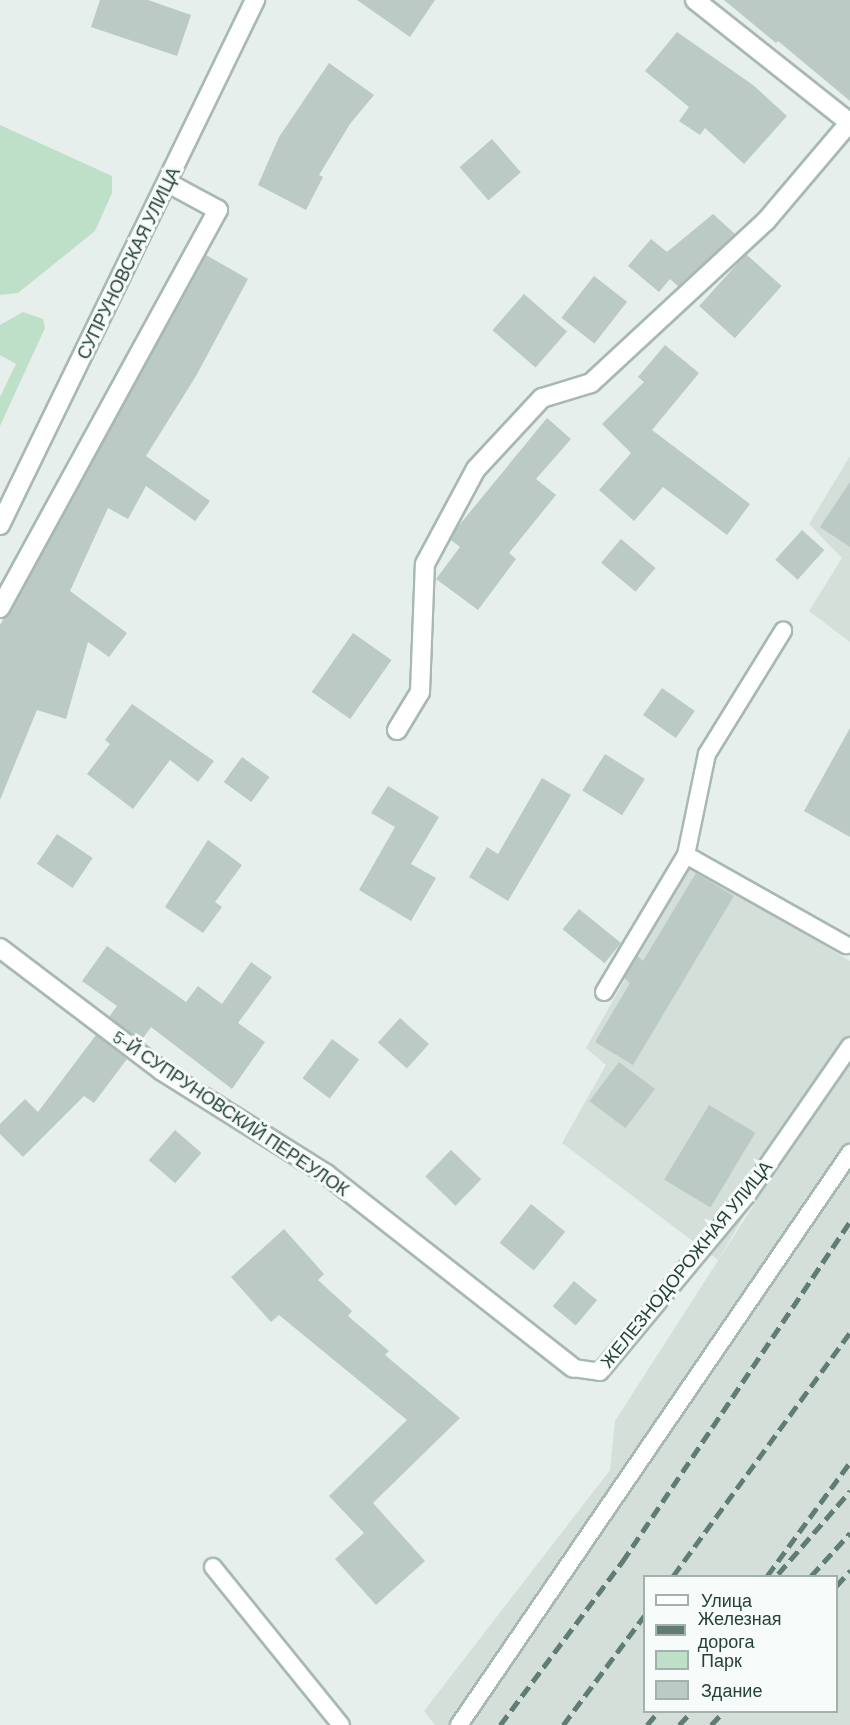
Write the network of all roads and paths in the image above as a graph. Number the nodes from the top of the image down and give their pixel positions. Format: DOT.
graph roads {
  1 [pos="255,0"];
  2 [pos="695,0"];
  3 [pos="850,123"];
  4 [pos="168,183"];
  5 [pos="0,525"];
  6 [pos="0,608"];
  7 [pos="783,631"];
  8 [pos="397,730"];
  9 [pos="686,855"];
  10 [pos="849,944"];
  11 [pos="0,948"];
  12 [pos="604,992"];
  13 [pos="850,1046"];
  14 [pos="850,1153"];
  15 [pos="573,1368"];
  16 [pos="213,1567"];
  17 [pos="341,1725"];
  18 [pos="459,1725"];
  1 -- 4 [label="street, СУПРУНОВСКАЯ УЛИЦА"];
  2 -- 3 [label="street"];
  3 -- 8 [label="street"];
  4 -- 5 [label="street, СУПРУНОВСКАЯ УЛИЦА"];
  4 -- 6 [label="street"];
  7 -- 9 [label="lane"];
  9 -- 10 [label="lane"];
  9 -- 12 [label="lane"];
  11 -- 15 [label="street, 5-Й СУПРУНОВСКИЙ ПЕРЕУЛОК"];
  13 -- 15 [label="lane, ЖЕЛЕЗНОДОРОЖНАЯ УЛИЦА"];
  14 -- 18 [label="lane"];
  16 -- 17 [label="lane"];
}
